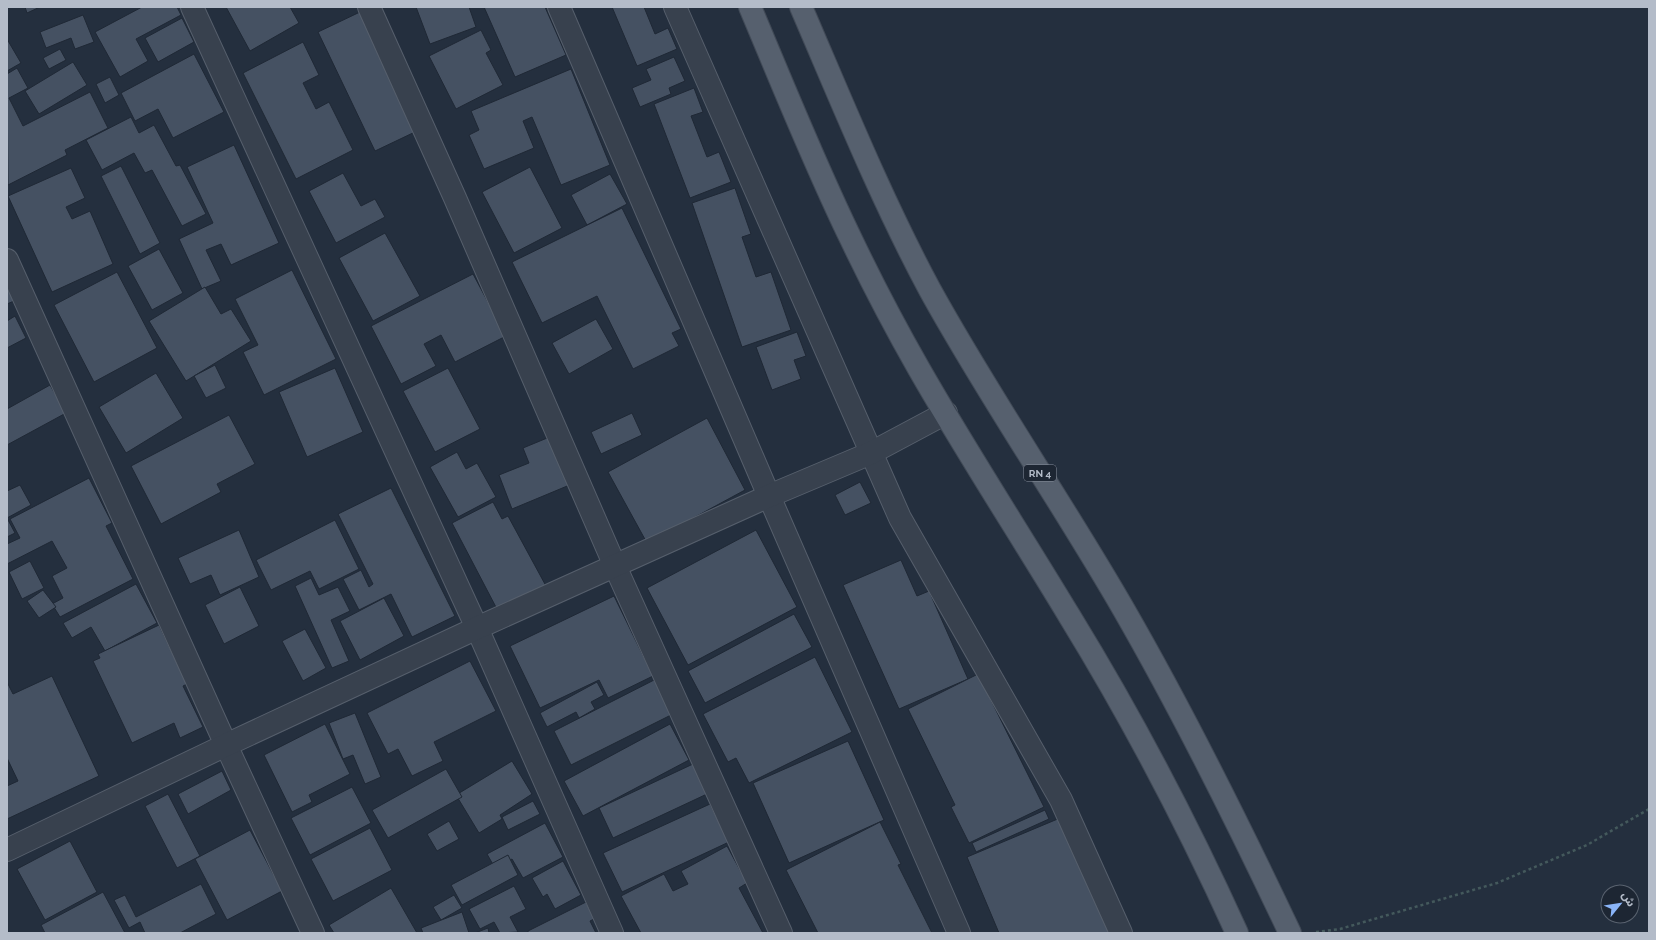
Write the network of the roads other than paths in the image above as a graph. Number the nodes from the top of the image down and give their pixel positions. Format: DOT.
graph roads {
  1 [pos="192,7"];
  2 [pos="369,7"];
  3 [pos="559,7"];
  4 [pos="675,7"];
  5 [pos="750,7"];
  6 [pos="801,7"];
  7 [pos="7,260"];
  8 [pos="946,413"];
  9 [pos="870,452"];
  10 [pos="769,496"];
  11 [pos="615,566"];
  12 [pos="477,628"];
  13 [pos="226,745"];
  14 [pos="7,850"];
  15 [pos="313,933"];
  16 [pos="612,933"];
  17 [pos="781,933"];
  18 [pos="959,933"];
  19 [pos="1121,933"];
  20 [pos="1237,933"];
  21 [pos="1290,933"];
  1 -- 12 [label="street"];
  2 -- 11 [label="street"];
  3 -- 10 [label="street"];
  4 -- 9 [label="street"];
  5 -- 8 [label="main road"];
  6 -- 21 [label="main road, RN 4"];
  7 -- 13 [label="street"];
  8 -- 9 [label="street"];
  8 -- 20 [label="main road"];
  9 -- 10 [label="street"];
  9 -- 19 [label="street"];
  10 -- 11 [label="street"];
  10 -- 18 [label="street"];
  11 -- 12 [label="street"];
  11 -- 17 [label="street"];
  12 -- 13 [label="street"];
  12 -- 16 [label="street"];
  13 -- 14 [label="street"];
  13 -- 15 [label="street"];
}
